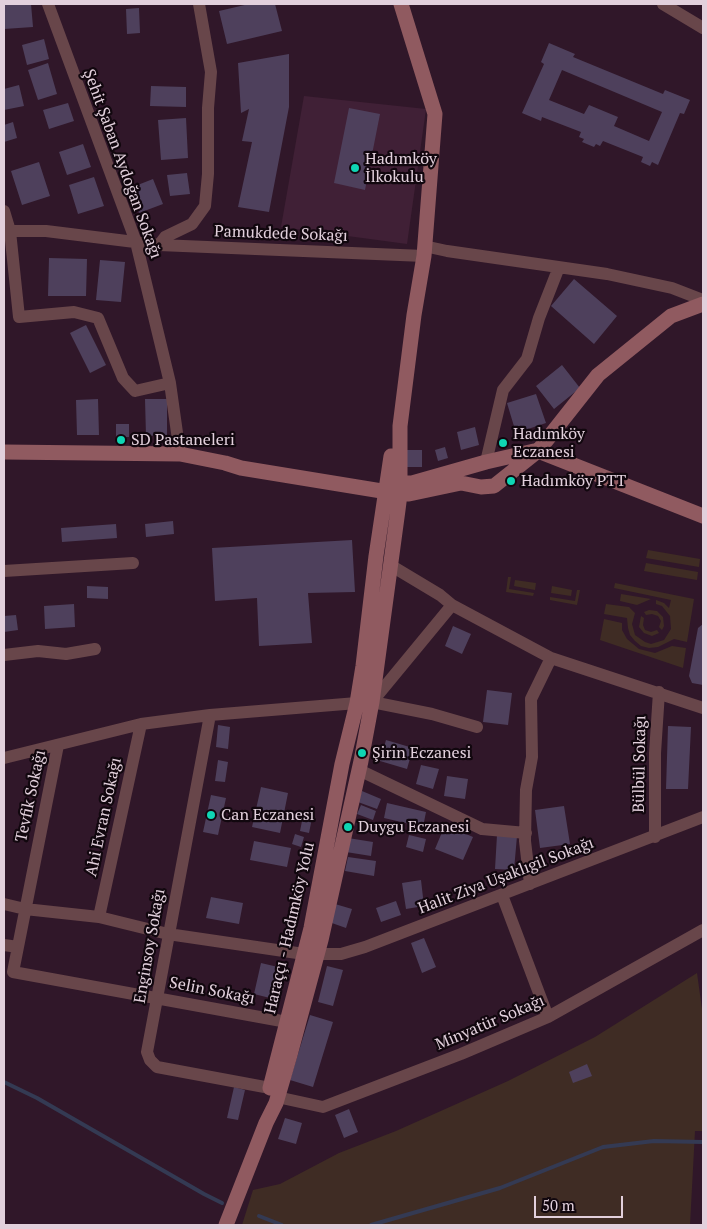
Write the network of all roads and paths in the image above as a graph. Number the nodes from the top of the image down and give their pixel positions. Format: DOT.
graph roads {
  1 [pos="48,4"];
  2 [pos="199,4"];
  3 [pos="401,4"];
  4 [pos="663,4"];
  5 [pos="703,28"];
  6 [pos="4,212"];
  7 [pos="7,231"];
  8 [pos="136,242"];
  9 [pos="159,245"];
  10 [pos="424,251"];
  11 [pos="559,267"];
  12 [pos="703,302"];
  13 [pos="170,383"];
  14 [pos="538,450"];
  15 [pos="4,452"];
  16 [pos="180,454"];
  17 [pos="486,462"];
  18 [pos="393,488"];
  19 [pos="703,516"];
  20 [pos="133,563"];
  21 [pos="390,565"];
  22 [pos="4,571"];
  23 [pos="452,605"];
  24 [pos="95,649"];
  25 [pos="4,654"];
  26 [pos="551,658"];
  27 [pos="659,692"];
  28 [pos="372,702"];
  29 [pos="356,704"];
  30 [pos="703,708"];
  31 [pos="210,715"];
  32 [pos="141,724"];
  33 [pos="476,727"];
  34 [pos="58,745"];
  35 [pos="4,758"];
  36 [pos="359,770"];
  37 [pos="703,817"];
  38 [pos="526,833"];
  39 [pos="655,837"];
  40 [pos="530,884"];
  41 [pos="502,895"];
  42 [pos="4,904"];
  43 [pos="25,908"];
  44 [pos="99,917"];
  45 [pos="703,930"];
  46 [pos="168,934"];
  47 [pos="4,945"];
  48 [pos="18,947"];
  49 [pos="311,954"];
  50 [pos="13,972"];
  51 [pos="156,997"];
  52 [pos="548,1017"];
  53 [pos="287,1022"];
  54 [pos="274,1092"];
  55 [pos="226,1225"];
  1 -- 8 [label="street, Şehit Şaban Aydoğan Sokağı"];
  2 -- 9 [label="street"];
  3 -- 10 [label="main road"];
  4 -- 5 [label="street"];
  6 -- 7 [label="street"];
  7 -- 8 [label="street, Pamukdede Sokağı"];
  7 -- 13 [label="street"];
  8 -- 9 [label="street, Pamukdede Sokağı"];
  8 -- 13 [label="street, Şehit Şaban Aydoğan Sokağı"];
  9 -- 10 [label="street, Pamukdede Sokağı"];
  10 -- 11 [label="street, Pamukdede Sokağı"];
  10 -- 18 [label="main road"];
  11 -- 12 [label="street, Pamukdede Sokağı"];
  11 -- 17 [label="street"];
  12 -- 14 [label="main road"];
  13 -- 16 [label="street, Şehit Şaban Aydoğan Sokağı"];
  14 -- 17 [label="main road"];
  14 -- 18 [label="main road"];
  14 -- 19 [label="main road"];
  15 -- 16 [label="main road"];
  16 -- 18 [label="main road"];
  17 -- 18 [label="main road"];
  18 -- 21 [label="main road"];
  18 -- 29 [label="main road, Haraççı - Hadımköy Yolu"];
  20 -- 22 [label="street"];
  21 -- 23 [label="street"];
  21 -- 28 [label="main road"];
  23 -- 26 [label="street"];
  23 -- 28 [label="street"];
  24 -- 25 [label="street"];
  26 -- 27 [label="street"];
  26 -- 38 [label="street"];
  27 -- 30 [label="street"];
  27 -- 39 [label="street, Bülbül Sokağı"];
  28 -- 29 [label="main road"];
  28 -- 33 [label="street"];
  28 -- 36 [label="main road"];
  29 -- 31 [label="street"];
  29 -- 49 [label="main road, Haraççı - Hadımköy Yolu"];
  31 -- 32 [label="street"];
  31 -- 46 [label="street, Enginsoy Sokağı"];
  32 -- 34 [label="street"];
  32 -- 44 [label="street, Ahi Evran Sokağı"];
  34 -- 35 [label="street"];
  34 -- 43 [label="street, Tevfik Sokağı"];
  36 -- 38 [label="street"];
  36 -- 49 [label="main road"];
  37 -- 39 [label="street, Halit Ziya Uşaklıgil Sokağı"];
  38 -- 40 [label="street"];
  39 -- 40 [label="street, Halit Ziya Uşaklıgil Sokağı"];
  40 -- 41 [label="street, Halit Ziya Uşaklıgil Sokağı"];
  41 -- 49 [label="street, Halit Ziya Uşaklıgil Sokağı"];
  41 -- 52 [label="street"];
  42 -- 43 [label="street, Halit Ziya Uşaklıgil Sokağı"];
  43 -- 44 [label="street, Halit Ziya Uşaklıgil Sokağı"];
  43 -- 48 [label="street, Tevfik Sokağı"];
  44 -- 46 [label="street, Halit Ziya Uşaklıgil Sokağı"];
  45 -- 52 [label="street, Minyatür Sokağı"];
  46 -- 49 [label="street, Halit Ziya Uşaklıgil Sokağı"];
  46 -- 51 [label="street, Enginsoy Sokağı"];
  47 -- 48 [label="street"];
  48 -- 50 [label="street, Tevfik Sokağı"];
  49 -- 53 [label="main road, Haraççı - Hadımköy Yolu"];
  49 -- 54 [label="main road"];
  50 -- 51 [label="street, Selin Sokağı"];
  51 -- 53 [label="street, Selin Sokağı"];
  51 -- 54 [label="street, Enginsoy Sokağı"];
  52 -- 54 [label="street, Minyatür Sokağı"];
  53 -- 54 [label="main road, Haraççı - Hadımköy Yolu"];
  54 -- 55 [label="main road, Haraççı - Hadımköy Yolu"];
}
